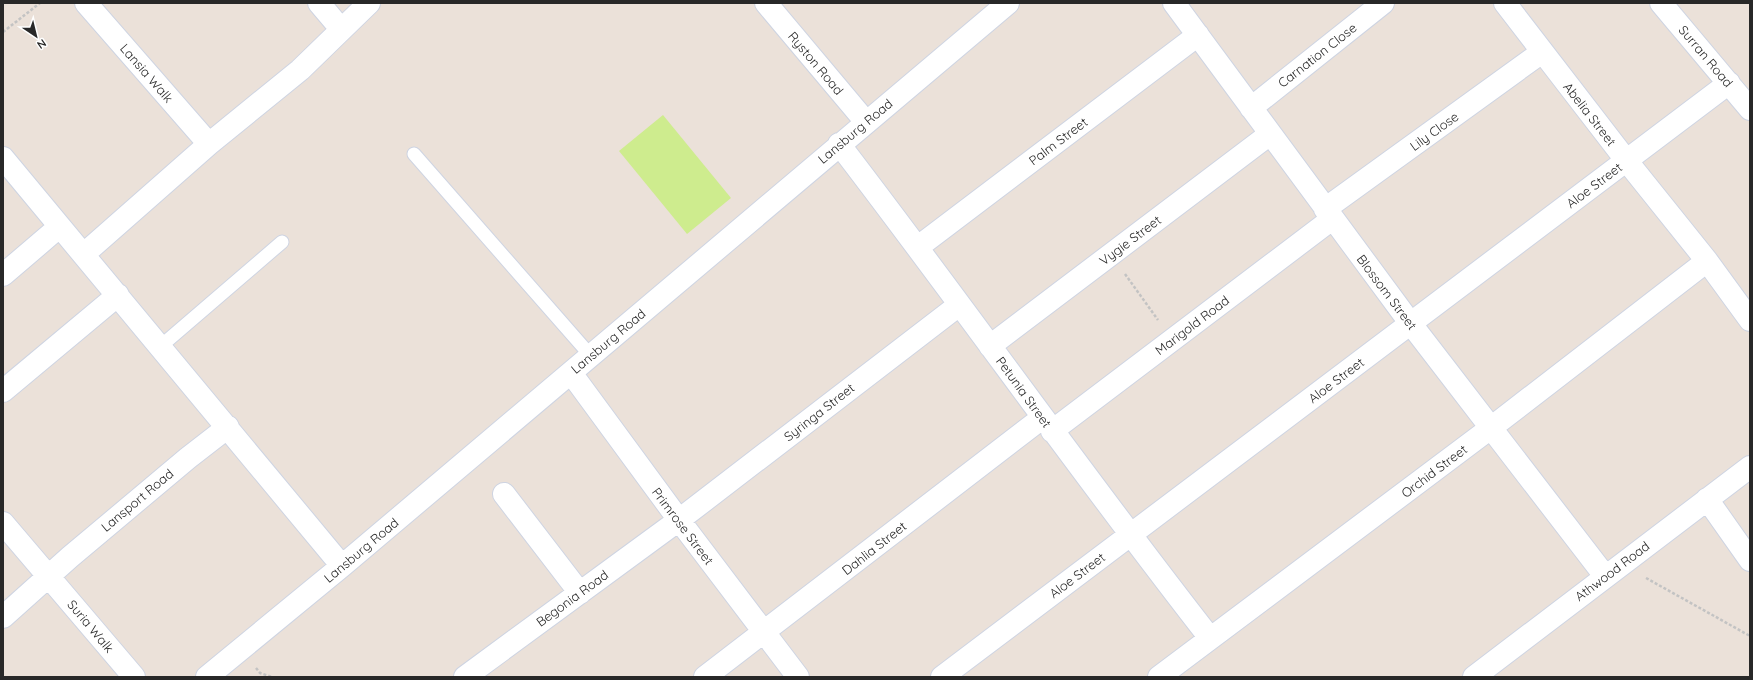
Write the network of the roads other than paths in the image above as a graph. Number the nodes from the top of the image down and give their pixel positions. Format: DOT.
graph roads {
  1 [pos="86,3"];
  2 [pos="319,3"];
  3 [pos="368,3"];
  4 [pos="766,3"];
  5 [pos="1008,3"];
  6 [pos="1174,3"];
  7 [pos="1383,3"];
  8 [pos="1504,3"];
  9 [pos="1661,3"];
  10 [pos="340,29"];
  11 [pos="1198,36"];
  12 [pos="1542,52"];
  13 [pos="1729,83"];
  14 [pos="1251,108"];
  15 [pos="1750,109"];
  16 [pos="866,122"];
  17 [pos="1270,134"];
  18 [pos="209,144"];
  19 [pos="839,144"];
  20 [pos="414,154"];
  21 [pos="3,158"];
  22 [pos="1626,160"];
  23 [pos="1329,214"];
  24 [pos="59,227"];
  25 [pos="282,242"];
  26 [pos="918,247"];
  27 [pos="84,254"];
  28 [pos="1707,261"];
  29 [pos="3,274"];
  30 [pos="118,295"];
  31 [pos="959,305"];
  32 [pos="1750,320"];
  33 [pos="1411,324"];
  34 [pos="161,346"];
  35 [pos="990,346"];
  36 [pos="591,356"];
  37 [pos="571,373"];
  38 [pos="3,391"];
  39 [pos="1047,424"];
  40 [pos="228,427"];
  41 [pos="1492,427"];
  42 [pos="1750,466"];
  43 [pos="504,494"];
  44 [pos="1707,498"];
  45 [pos="679,520"];
  46 [pos="3,523"];
  47 [pos="1130,535"];
  48 [pos="1750,560"];
  49 [pos="342,566"];
  50 [pos="48,576"];
  51 [pos="1605,576"];
  52 [pos="580,593"];
  53 [pos="3,617"];
  54 [pos="763,632"];
  55 [pos="1210,638"];
  56 [pos="134,677"];
  57 [pos="207,677"];
  58 [pos="465,677"];
  59 [pos="705,677"];
  60 [pos="798,677"];
  61 [pos="942,677"];
  62 [pos="1159,677"];
  63 [pos="1474,677"];
  1 -- 18 [label="street, Lansia Walk"];
  2 -- 10 [label="street"];
  3 -- 10 [label="street"];
  4 -- 16 [label="street, Ryston Road"];
  5 -- 16 [label="street, Lansburg Road"];
  6 -- 11 [label="street, Blossom Street"];
  7 -- 14 [label="street, Carnation Close"];
  8 -- 12 [label="street, Abelia Street"];
  9 -- 13 [label="street, Surran Road"];
  10 -- 18 [label="street"];
  11 -- 14 [label="street, Blossom Street"];
  11 -- 26 [label="street, Palm Street"];
  12 -- 22 [label="street, Abelia Street"];
  12 -- 23 [label="street, Lily Close"];
  13 -- 15 [label="street, Surran Road"];
  13 -- 22 [label="street, Aloe Street"];
  14 -- 17 [label="street, Blossom Street"];
  16 -- 19 [label="street, Lansburg Road"];
  17 -- 23 [label="street, Blossom Street"];
  17 -- 35 [label="street, Vygie Street"];
  18 -- 27 [label="street"];
  19 -- 26 [label="street, Petunia Street"];
  19 -- 36 [label="street, Lansburg Road"];
  20 -- 36 [label="lane"];
  21 -- 24 [label="street"];
  22 -- 28 [label="street, Abelia Street"];
  22 -- 33 [label="street, Aloe Street"];
  23 -- 33 [label="street, Blossom Street"];
  23 -- 39 [label="street, Marigold Road"];
  24 -- 27 [label="street"];
  24 -- 29 [label="street"];
  25 -- 34 [label="lane"];
  26 -- 31 [label="street, Petunia Street"];
  27 -- 30 [label="street"];
  28 -- 32 [label="street, Abelia Street"];
  28 -- 41 [label="street, Orchid Street"];
  30 -- 34 [label="street"];
  30 -- 38 [label="street"];
  31 -- 35 [label="street, Petunia Street"];
  31 -- 45 [label="street, Syringa Street"];
  33 -- 41 [label="street, Blossom Street"];
  33 -- 47 [label="street, Aloe Street"];
  34 -- 40 [label="street"];
  35 -- 39 [label="street, Petunia Street"];
  36 -- 37 [label="street, Lansburg Road"];
  37 -- 45 [label="street, Primrose Street"];
  37 -- 49 [label="street, Lansburg Road"];
  39 -- 47 [label="street, Petunia Street"];
  39 -- 54 [label="street, Dahlia Street"];
  40 -- 49 [label="street"];
  40 -- 50 [label="street, Lansport Road"];
  41 -- 51 [label="street, Blossom Street"];
  41 -- 55 [label="street, Orchid Street"];
  42 -- 44 [label="street, Athwood Road"];
  43 -- 52 [label="street"];
  44 -- 48 [label="street"];
  44 -- 51 [label="street, Athwood Road"];
  45 -- 52 [label="street, Begonia Road"];
  45 -- 54 [label="street, Primrose Street"];
  46 -- 50 [label="street, Suria Walk"];
  47 -- 55 [label="street, Petunia Street"];
  47 -- 61 [label="street, Aloe Street"];
  49 -- 57 [label="street, Lansburg Road"];
  50 -- 53 [label="street"];
  50 -- 56 [label="street, Suria Walk"];
  51 -- 63 [label="street, Athwood Road"];
  52 -- 58 [label="street, Begonia Road"];
  54 -- 59 [label="street, Dahlia Street"];
  54 -- 60 [label="street, Primrose Street"];
  55 -- 62 [label="street, Orchid Street"];
}
